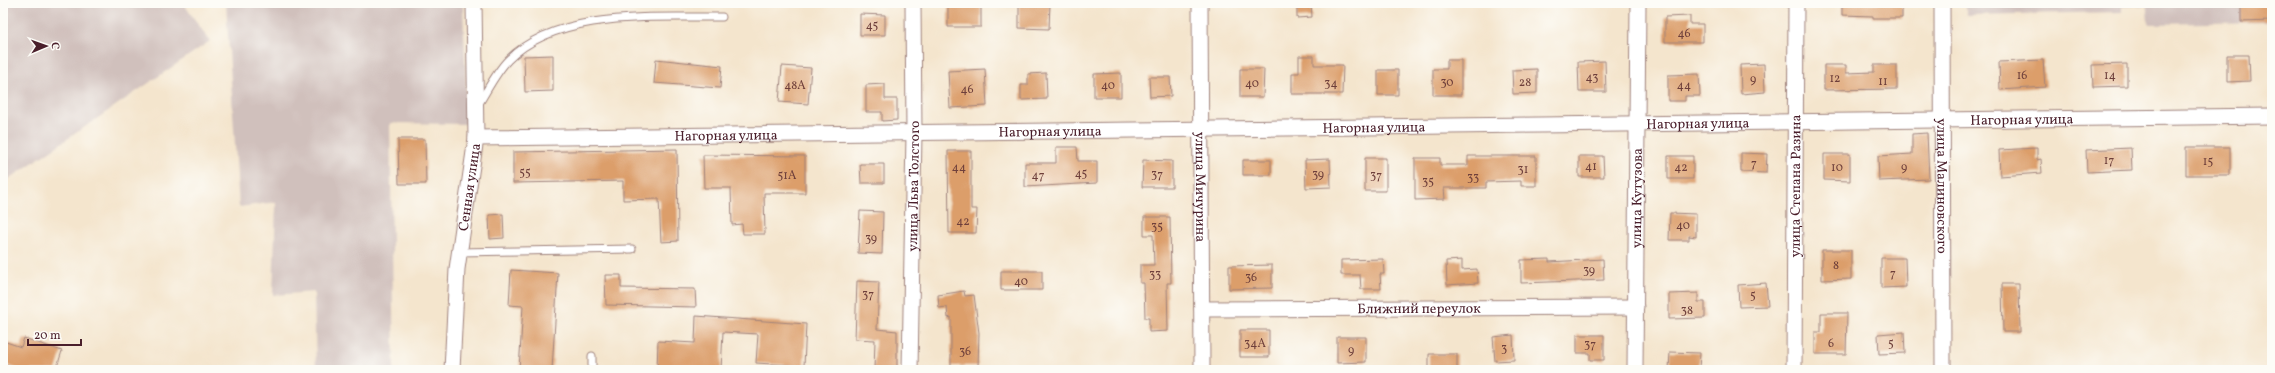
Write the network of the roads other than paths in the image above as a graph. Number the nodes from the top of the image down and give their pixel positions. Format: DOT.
graph roads {
  1 [pos="474,3"];
  2 [pos="913,3"];
  3 [pos="1200,3"];
  4 [pos="1638,3"];
  5 [pos="1796,3"];
  6 [pos="1942,3"];
  7 [pos="722,17"];
  8 [pos="475,109"];
  9 [pos="2272,116"];
  10 [pos="1944,120"];
  11 [pos="1796,123"];
  12 [pos="1637,125"];
  13 [pos="1199,130"];
  14 [pos="914,133"];
  15 [pos="476,138"];
  16 [pos="632,249"];
  17 [pos="460,252"];
  18 [pos="1636,307"];
  19 [pos="1202,309"];
  20 [pos="592,356"];
  21 [pos="452,370"];
  22 [pos="592,370"];
  23 [pos="910,370"];
  24 [pos="1202,370"];
  25 [pos="1635,370"];
  26 [pos="1794,370"];
  27 [pos="1944,370"];
  1 -- 8 [label="street, Сенная улица"];
  2 -- 14 [label="street, улица Льва Толстого"];
  3 -- 13 [label="street, улица Мичурина"];
  4 -- 12 [label="street, улица Кутузова"];
  5 -- 11 [label="street, улица Степана Разина"];
  6 -- 10 [label="street, улица Малиновского"];
  7 -- 8 [label="lane"];
  8 -- 15 [label="street, Сенная улица"];
  9 -- 10 [label="street, Нагорная улица"];
  10 -- 11 [label="street, Нагорная улица"];
  10 -- 27 [label="street, улица Малиновского"];
  11 -- 12 [label="street, Нагорная улица"];
  11 -- 26 [label="street, улица Степана Разина"];
  12 -- 13 [label="street, Нагорная улица"];
  12 -- 18 [label="street, улица Кутузова"];
  13 -- 14 [label="street, Нагорная улица"];
  13 -- 19 [label="street, улица Мичурина"];
  14 -- 15 [label="street, Нагорная улица"];
  14 -- 23 [label="street, улица Льва Толстого"];
  15 -- 17 [label="street, Сенная улица"];
  16 -- 17 [label="lane"];
  17 -- 21 [label="street, Сенная улица"];
  18 -- 19 [label="street, Ближний переулок"];
  18 -- 25 [label="street, улица Кутузова"];
  19 -- 24 [label="street, улица Мичурина"];
  20 -- 22 [label="lane"];
}
